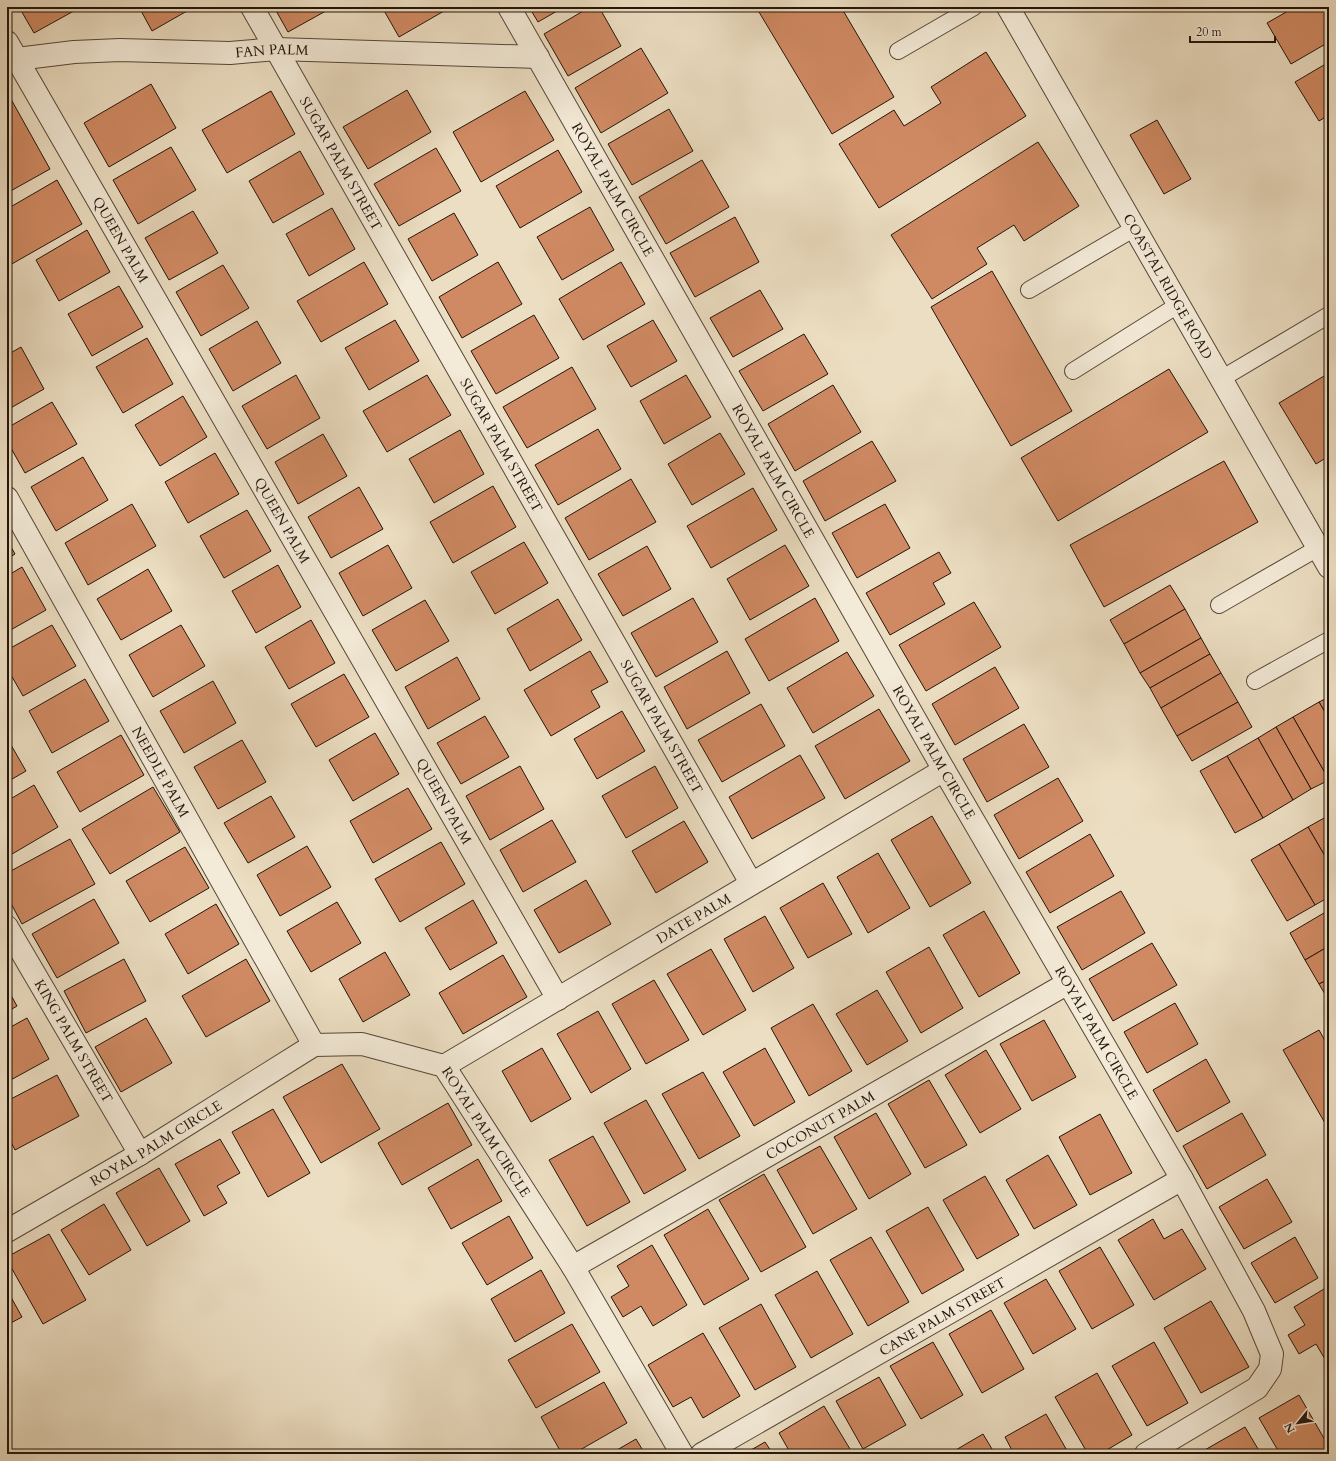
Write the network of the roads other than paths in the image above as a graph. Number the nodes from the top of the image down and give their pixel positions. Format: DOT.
graph roads {
  1 [pos="252,7"];
  2 [pos="509,7"];
  3 [pos="974,7"];
  4 [pos="1008,7"];
  5 [pos="276,49"];
  6 [pos="898,51"];
  7 [pos="10,53"];
  8 [pos="538,57"];
  9 [pos="1135,228"];
  10 [pos="1029,290"];
  11 [pos="1178,305"];
  12 [pos="1329,315"];
  13 [pos="1073,371"];
  14 [pos="1221,379"];
  15 [pos="7,498"];
  16 [pos="1318,548"];
  17 [pos="1329,567"];
  18 [pos="1220,605"];
  19 [pos="1329,640"];
  20 [pos="1255,680"];
  21 [pos="944,770"];
  22 [pos="751,883"];
  23 [pos="7,927"];
  24 [pos="1068,983"];
  25 [pos="558,999"];
  26 [pos="314,1045"];
  27 [pos="444,1066"];
  28 [pos="140,1154"];
  29 [pos="1182,1179"];
  30 [pos="7,1231"];
  31 [pos="573,1267"];
  32 [pos="682,1454"];
  33 [pos="702,1454"];
  34 [pos="1146,1454"];
  1 -- 5 [label="street, SUGAR PALM STREET"];
  2 -- 8 [label="street, ROYAL PALM CIRCLE"];
  3 -- 6 [label="lane"];
  4 -- 9 [label="street, COASTAL RIDGE ROAD"];
  5 -- 7 [label="street, FAN PALM"];
  5 -- 8 [label="street, FAN PALM"];
  5 -- 22 [label="street, SUGAR PALM STREET"];
  7 -- 25 [label="street, QUEEN PALM"];
  8 -- 21 [label="street, ROYAL PALM CIRCLE"];
  9 -- 10 [label="lane"];
  9 -- 11 [label="street, COASTAL RIDGE ROAD"];
  11 -- 13 [label="lane"];
  11 -- 14 [label="street, COASTAL RIDGE ROAD"];
  12 -- 14 [label="lane"];
  14 -- 16 [label="street, COASTAL RIDGE ROAD"];
  15 -- 26 [label="street, NEEDLE PALM"];
  16 -- 17 [label="street, COASTAL RIDGE ROAD"];
  16 -- 18 [label="lane"];
  19 -- 20 [label="lane"];
  21 -- 22 [label="street, DATE PALM"];
  21 -- 24 [label="street, ROYAL PALM CIRCLE"];
  22 -- 25 [label="street, DATE PALM"];
  23 -- 28 [label="street, KING PALM STREET"];
  24 -- 29 [label="street, ROYAL PALM CIRCLE"];
  24 -- 31 [label="street, COCONUT PALM"];
  25 -- 27 [label="street, DATE PALM"];
  26 -- 27 [label="street, ROYAL PALM CIRCLE"];
  26 -- 28 [label="street, ROYAL PALM CIRCLE"];
  27 -- 31 [label="street, ROYAL PALM CIRCLE"];
  28 -- 30 [label="street, ROYAL PALM CIRCLE"];
  29 -- 33 [label="street, CANE PALM STREET"];
  29 -- 34 [label="street, ROYAL PALM CIRCLE"];
  31 -- 32 [label="street, ROYAL PALM CIRCLE"];
}
